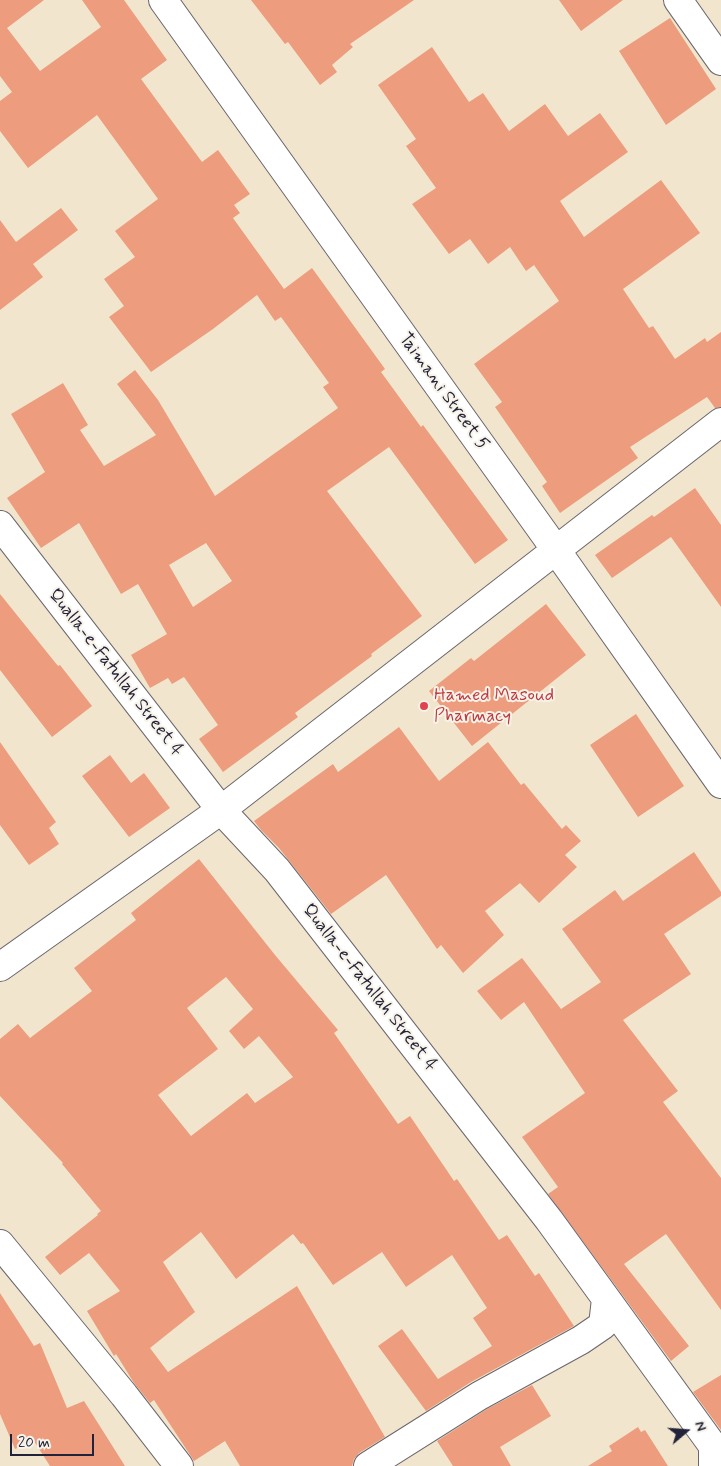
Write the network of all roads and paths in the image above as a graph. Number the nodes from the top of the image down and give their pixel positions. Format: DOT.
graph roads {
  1 [pos="163,0"];
  2 [pos="678,0"];
  3 [pos="721,61"];
  4 [pos="721,422"];
  5 [pos="0,525"];
  6 [pos="556,550"];
  7 [pos="721,784"];
  8 [pos="221,810"];
  9 [pos="0,967"];
  10 [pos="0,1244"];
  11 [pos="606,1299"];
  12 [pos="179,1466"];
  13 [pos="368,1466"];
  14 [pos="713,1466"];
  1 -- 6 [label="street, Taimani Street 5"];
  2 -- 3 [label="street"];
  4 -- 6 [label="street"];
  5 -- 8 [label="street, Qualla-e-Fatullah Street 4"];
  6 -- 7 [label="street, Taimani Street 5"];
  6 -- 8 [label="street"];
  8 -- 9 [label="street"];
  8 -- 11 [label="street, Qualla-e-Fatullah Street 4"];
  10 -- 12 [label="street"];
  11 -- 13 [label="street"];
  11 -- 14 [label="street, Qualla-e-Fatullah Street 4"];
}
